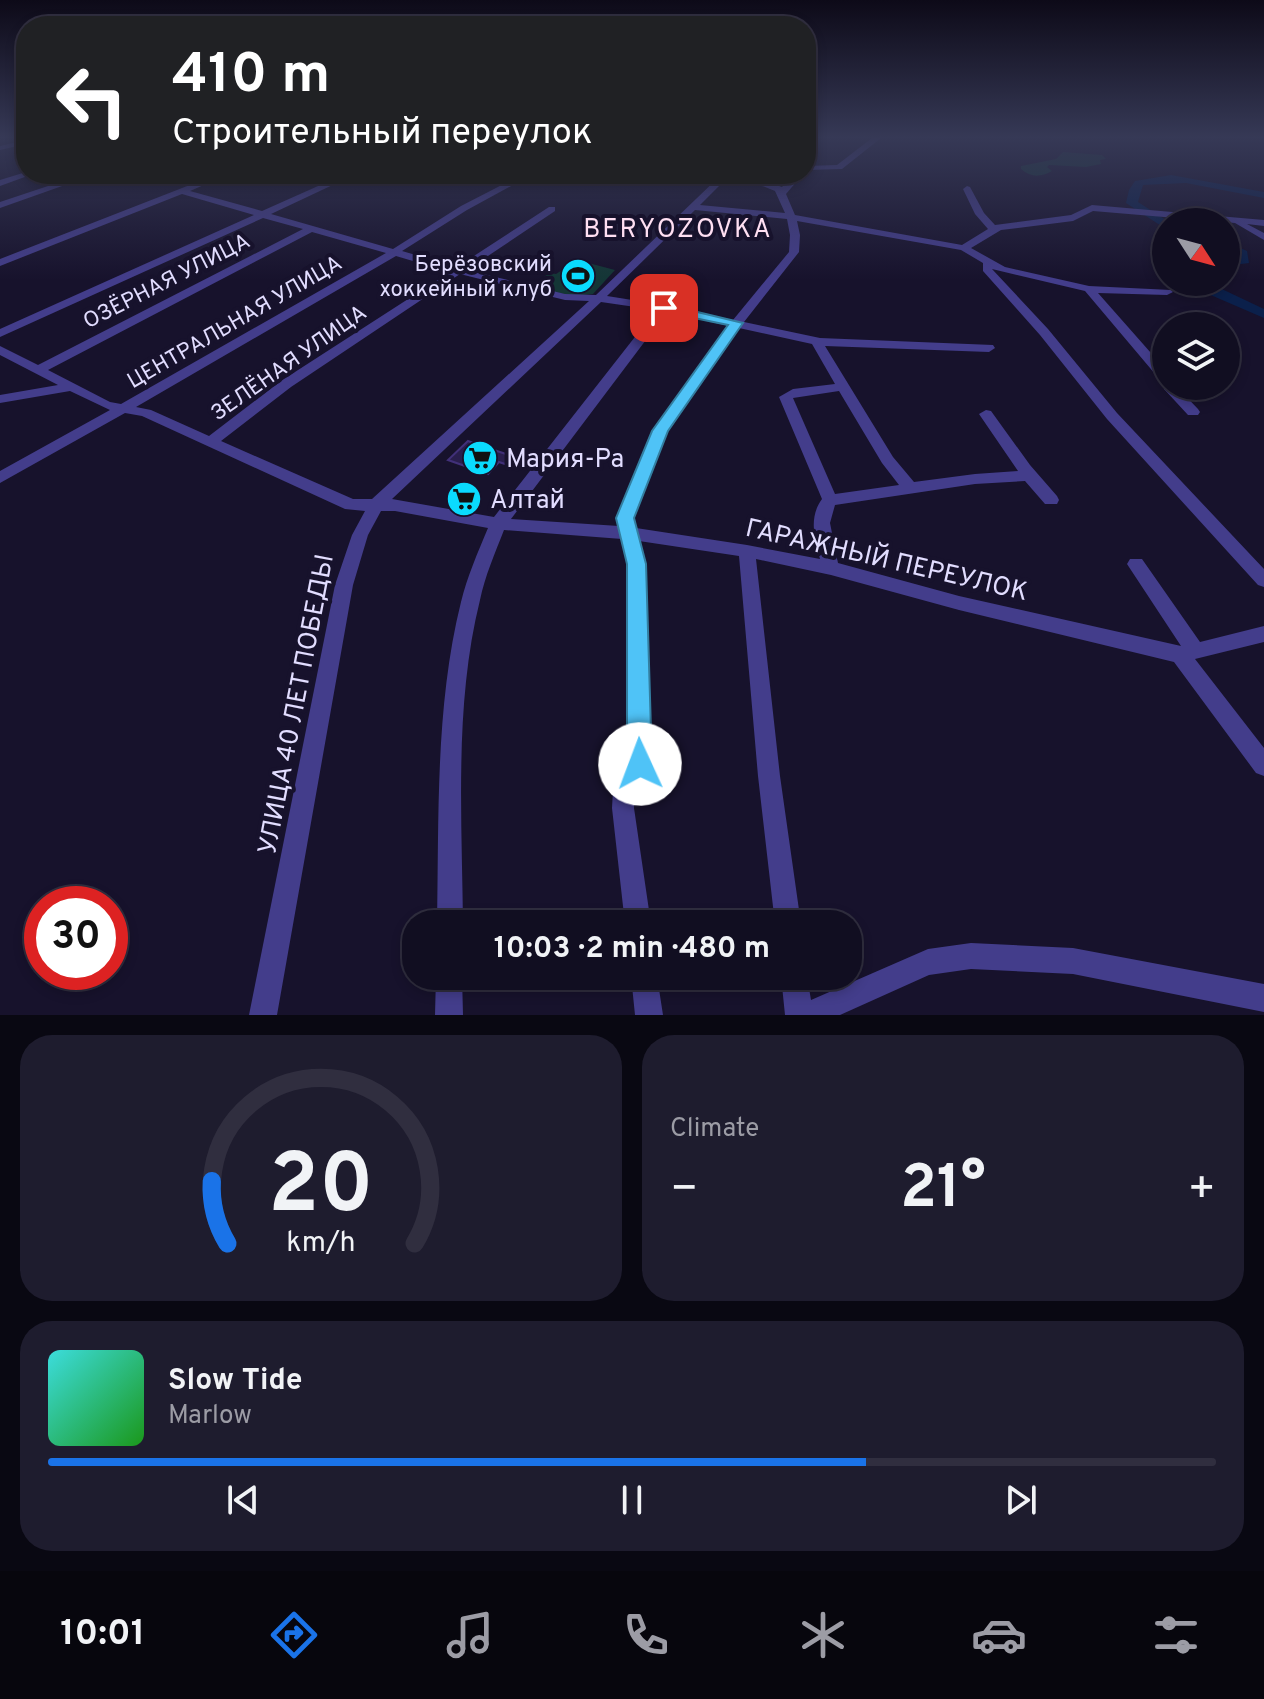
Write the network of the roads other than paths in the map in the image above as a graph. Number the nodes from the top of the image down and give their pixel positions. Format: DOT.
graph roads {
  1 [pos="58,185"];
  2 [pos="196,185"];
  3 [pos="326,185"];
  4 [pos="508,185"];
  5 [pos="715,185"];
  6 [pos="774,185"];
  7 [pos="789,185"];
  8 [pos="967,189"];
  9 [pos="181,191"];
  10 [pos="782,193"];
  11 [pos="0,205"];
  12 [pos="693,207"];
  13 [pos="552,209"];
  14 [pos="1152,211"];
  15 [pos="262,214"];
  16 [pos="792,217"];
  17 [pos="1240,222"];
  18 [pos="1264,223"];
  19 [pos="1240,225"];
  20 [pos="312,228"];
  21 [pos="994,230"];
  22 [pos="1264,237"];
  23 [pos="964,248"];
  24 [pos="395,252"];
  25 [pos="0,263"];
  26 [pos="988,263"];
  27 [pos="457,270"];
  28 [pos="1089,289"];
  29 [pos="1152,291"];
  30 [pos="599,298"];
  31 [pos="664,308"];
  32 [pos="737,323"];
  33 [pos="0,333"];
  34 [pos="816,341"];
  35 [pos="989,348"];
  36 [pos="0,350"];
  37 [pos="1152,362"];
  38 [pos="39,369"];
  39 [pos="72,387"];
  40 [pos="843,387"];
  41 [pos="0,399"];
  42 [pos="1182,400"];
  43 [pos="128,407"];
  44 [pos="1193,412"];
  45 [pos="986,414"];
  46 [pos="209,443"];
  47 [pos="1027,476"];
  48 [pos="0,478"];
  49 [pos="911,489"];
  50 [pos="830,500"];
  51 [pos="1051,500"];
  52 [pos="376,505"];
  53 [pos="498,524"];
  54 [pos="628,533"];
  55 [pos="747,551"];
  56 [pos="1136,564"];
  57 [pos="831,568"];
  58 [pos="1264,580"];
  59 [pos="1264,634"];
  60 [pos="1187,653"];
  61 [pos="1264,765"];
  62 [pos="450,910"];
  63 [pos="636,910"];
  64 [pos="786,910"];
  65 [pos="449,990"];
  66 [pos="646,990"];
  67 [pos="796,990"];
  68 [pos="1264,998"];
  69 [pos="263,1015"];
  70 [pos="449,1015"];
  71 [pos="649,1015"];
  72 [pos="799,1015"];
  73 [pos="808,1015"];
  1 -- 11 [label="street"];
  2 -- 9 [label="street"];
  3 -- 15 [label="street"];
  4 -- 24 [label="street, ЦЕНТРАЛЬНАЯ УЛИЦА"];
  5 -- 12 [label="street, УЛИЦА 40 ЛЕТ ПОБЕДЫ"];
  6 -- 10 [label="street"];
  7 -- 10 [label="street"];
  8 -- 21 [label="street"];
  9 -- 15 [label="street"];
  9 -- 25 [label="street"];
  10 -- 16 [label="street"];
  12 -- 16 [label="street"];
  12 -- 30 [label="street, УЛИЦА 40 ЛЕТ ПОБЕДЫ"];
  13 -- 27 [label="street, ЗЕЛЁНАЯ УЛИЦА"];
  14 -- 21 [label="street"];
  15 -- 20 [label="street"];
  15 -- 33 [label="street"];
  16 -- 23 [label="street"];
  16 -- 32 [label="street"];
  17 -- 18 [label="street"];
  19 -- 22 [label="street"];
  20 -- 24 [label="street"];
  20 -- 38 [label="street, ОЗЁРНАЯ УЛИЦА"];
  21 -- 23 [label="street"];
  23 -- 26 [label="street"];
  24 -- 27 [label="street"];
  24 -- 43 [label="street, ЦЕНТРАЛЬНАЯ УЛИЦА"];
  26 -- 28 [label="street"];
  26 -- 58 [label="street"];
  27 -- 30 [label="street"];
  27 -- 46 [label="street, ЗЕЛЁНАЯ УЛИЦА"];
  28 -- 29 [label="street"];
  28 -- 37 [label="street"];
  30 -- 31 [label="street"];
  30 -- 52 [label="street, УЛИЦА 40 ЛЕТ ПОБЕДЫ"];
  31 -- 32 [label="street"];
  31 -- 53 [label="street"];
  32 -- 34 [label="street"];
  32 -- 54 [label="street"];
  34 -- 35 [label="street"];
  34 -- 40 [label="street"];
  36 -- 38 [label="street, ГАРАЖНЫЙ ПЕРЕУЛОК"];
  38 -- 39 [label="street, ГАРАЖНЫЙ ПЕРЕУЛОК"];
  39 -- 41 [label="street"];
  39 -- 43 [label="street, ГАРАЖНЫЙ ПЕРЕУЛОК"];
  40 -- 49 [label="street"];
  40 -- 50 [label="street"];
  42 -- 44 [label="street"];
  43 -- 46 [label="street, ГАРАЖНЫЙ ПЕРЕУЛОК"];
  43 -- 48 [label="street, ЦЕНТРАЛЬНАЯ УЛИЦА"];
  45 -- 47 [label="street"];
  46 -- 52 [label="street, ГАРАЖНЫЙ ПЕРЕУЛОК"];
  47 -- 49 [label="street"];
  47 -- 51 [label="street"];
  49 -- 50 [label="street"];
  50 -- 57 [label="street"];
  52 -- 53 [label="street, ГАРАЖНЫЙ ПЕРЕУЛОК"];
  52 -- 69 [label="street, УЛИЦА 40 ЛЕТ ПОБЕДЫ"];
  53 -- 54 [label="street, ГАРАЖНЫЙ ПЕРЕУЛОК"];
  53 -- 62 [label="street"];
  54 -- 55 [label="street, ГАРАЖНЫЙ ПЕРЕУЛОК"];
  54 -- 63 [label="street"];
  55 -- 57 [label="street, ГАРАЖНЫЙ ПЕРЕУЛОК"];
  55 -- 64 [label="street"];
  56 -- 60 [label="street"];
  57 -- 60 [label="street, ГАРАЖНЫЙ ПЕРЕУЛОК"];
  59 -- 60 [label="street, ГАРАЖНЫЙ ПЕРЕУЛОК"];
  60 -- 61 [label="street"];
  65 -- 70 [label="street"];
  66 -- 71 [label="street"];
  67 -- 72 [label="street"];
  68 -- 73 [label="street"];
}
